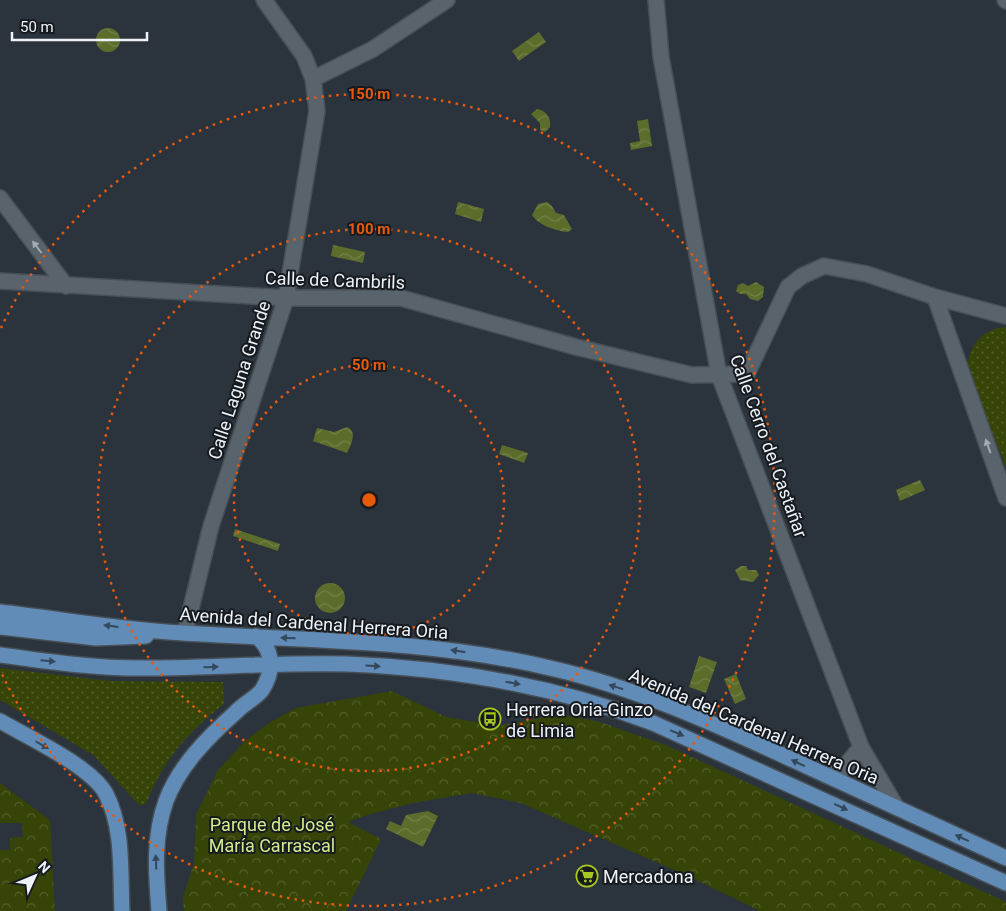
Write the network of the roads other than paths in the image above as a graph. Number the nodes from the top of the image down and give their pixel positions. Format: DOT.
graph roads {
  1 [pos="264,0"];
  2 [pos="446,0"];
  3 [pos="656,0"];
  4 [pos="313,79"];
  5 [pos="0,198"];
  6 [pos="0,281"];
  7 [pos="66,286"];
  8 [pos="935,297"];
  9 [pos="286,298"];
  10 [pos="1006,316"];
  11 [pos="719,374"];
  12 [pos="1006,494"];
  13 [pos="0,612"];
  14 [pos="0,627"];
  15 [pos="159,632"];
  16 [pos="184,634"];
  17 [pos="256,636"];
  18 [pos="0,655"];
  19 [pos="272,666"];
  20 [pos="0,721"];
  21 [pos="861,748"];
  22 [pos="825,775"];
  23 [pos="897,808"];
  24 [pos="1006,858"];
  25 [pos="1006,883"];
  26 [pos="124,911"];
  27 [pos="159,911"];
  1 -- 4 [label="street, Calle Laguna Grande"];
  2 -- 4 [label="street"];
  3 -- 11 [label="street, Calle Cerro del Castañar"];
  4 -- 9 [label="street, Calle Laguna Grande"];
  7 -- 5 [label="street, one-way"];
  6 -- 7 [label="street, Calle de Cambrils"];
  7 -- 9 [label="street, Calle de Cambrils"];
  8 -- 10 [label="street"];
  8 -- 11 [label="street, Calle de Cambrils"];
  12 -- 8 [label="street, one-way"];
  9 -- 11 [label="street, Calle de Cambrils"];
  9 -- 16 [label="street, Calle Laguna Grande"];
  11 -- 21 [label="street, Calle Cerro del Castañar"];
  15 -- 13 [label="main road, Avenida del Cardenal Herrera Oria, one-way"];
  14 -- 15 [label="main road"];
  15 -- 16 [label="main road, Avenida del Cardenal Herrera Oria"];
  16 -- 17 [label="main road, Avenida del Cardenal Herrera Oria"];
  17 -- 19 [label="main road"];
  22 -- 17 [label="main road, Avenida del Cardenal Herrera Oria, one-way"];
  18 -- 19 [label="main road, Avenida del Cardenal Herrera Oria, one-way"];
  19 -- 25 [label="main road, Avenida del Cardenal Herrera Oria, one-way"];
  27 -- 19 [label="main road, one-way"];
  20 -- 26 [label="main road, one-way"];
  21 -- 22 [label="street"];
  21 -- 23 [label="street, Calle Cerro del Castañar"];
  22 -- 23 [label="main road, Avenida del Cardenal Herrera Oria"];
  24 -- 23 [label="main road, Avenida del Cardenal Herrera Oria, one-way"];
}
